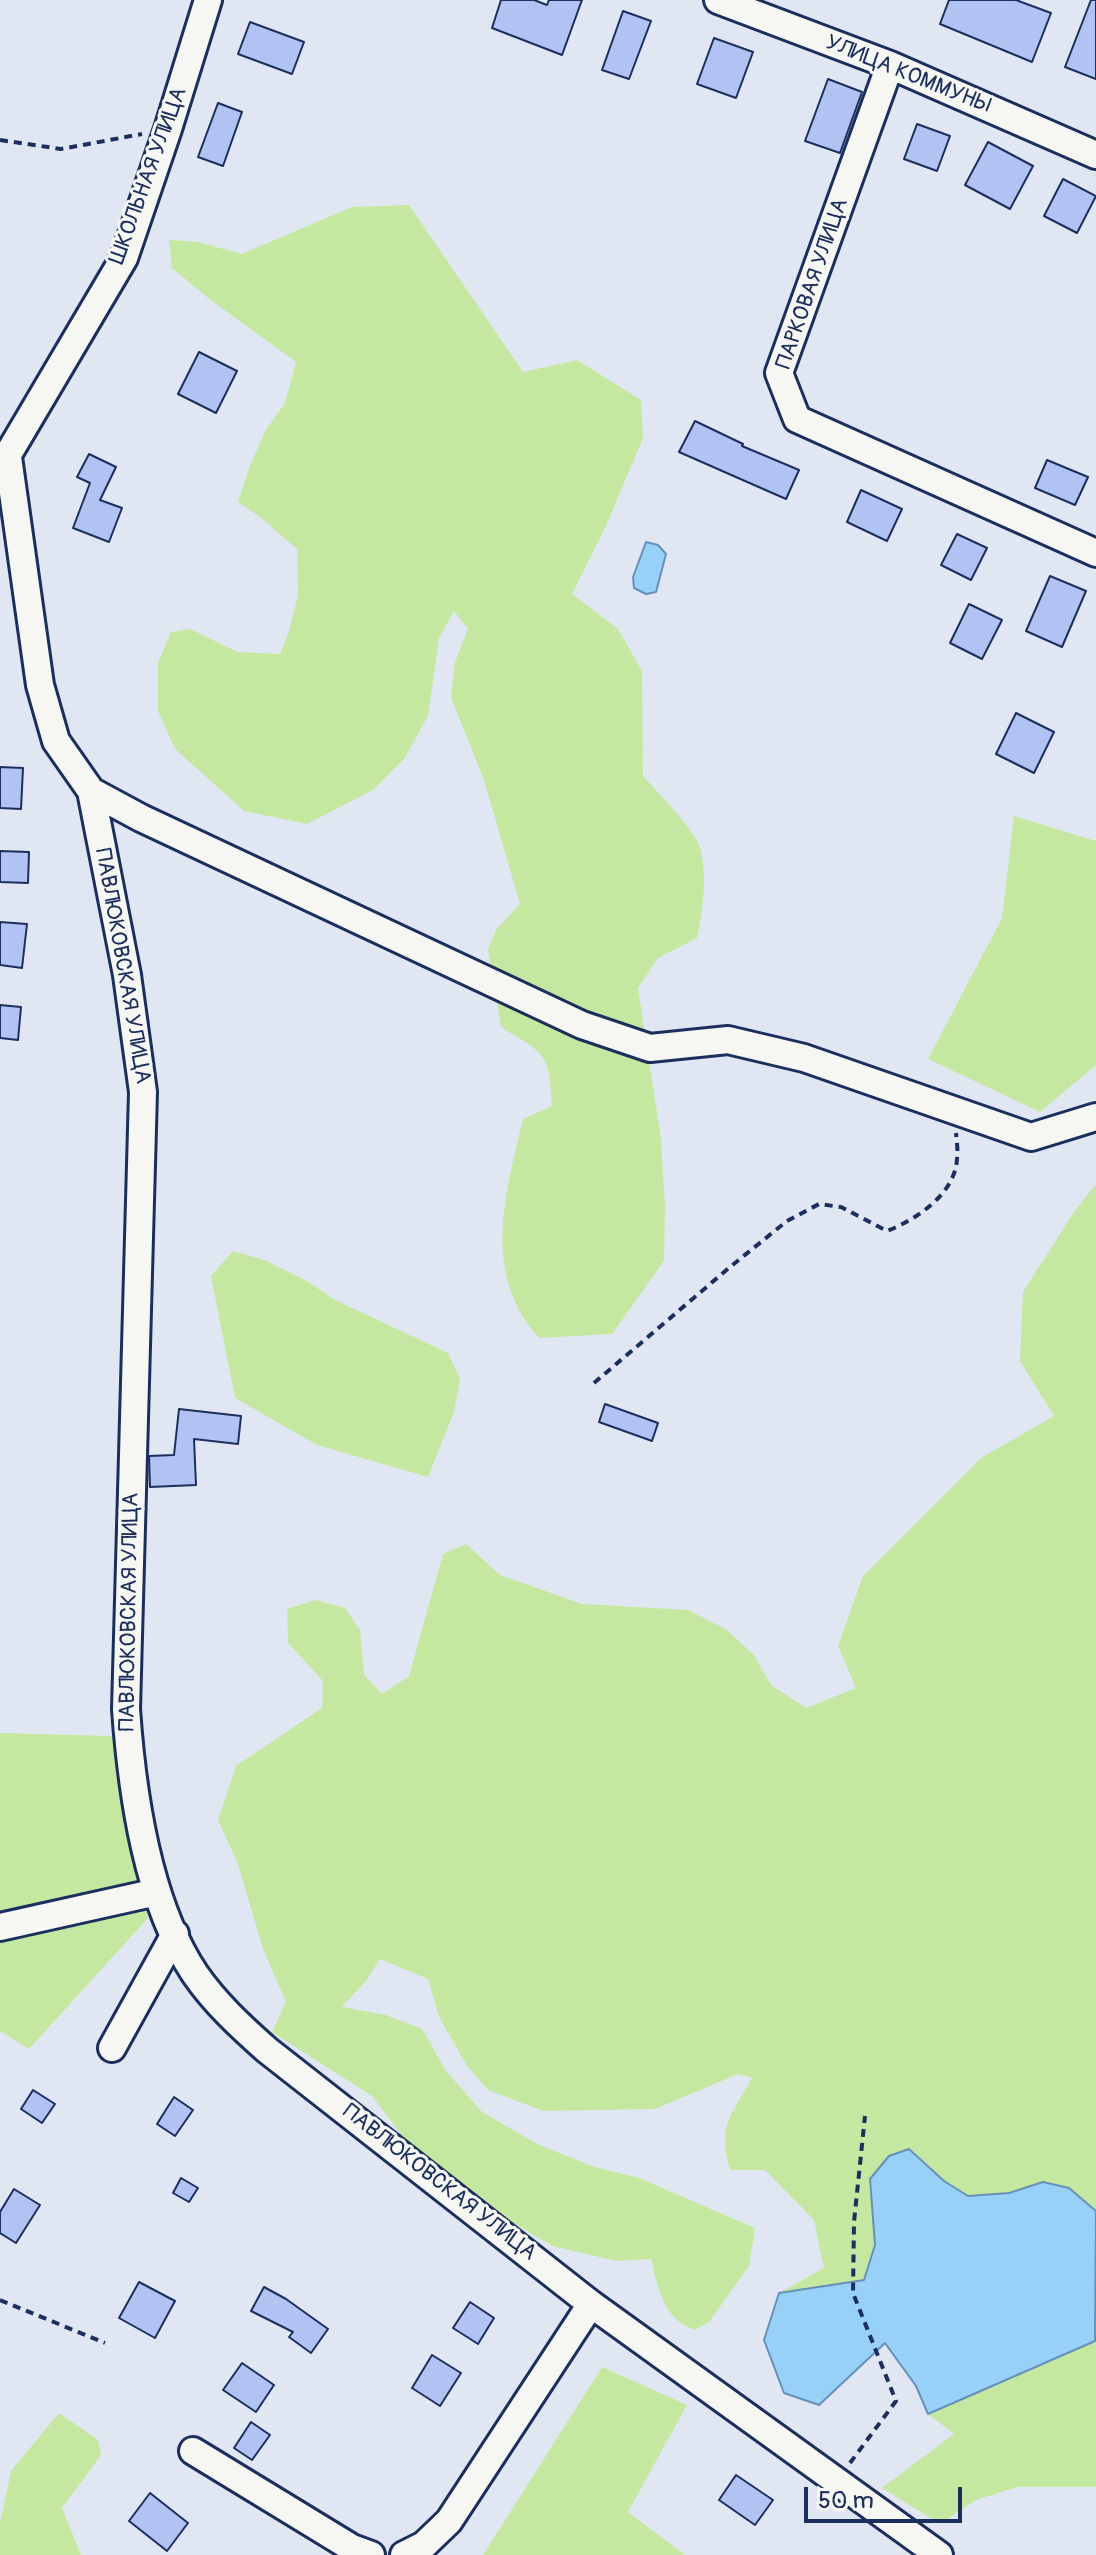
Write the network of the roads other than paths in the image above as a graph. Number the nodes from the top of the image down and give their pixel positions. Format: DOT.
graph roads {
  1 [pos="208,0"];
  2 [pos="718,0"];
  3 [pos="890,65"];
  4 [pos="1096,155"];
  5 [pos="4,462"];
  6 [pos="1096,553"];
  7 [pos="91,791"];
  8 [pos="1096,1117"];
  9 [pos="157,1892"];
  10 [pos="0,1927"];
  11 [pos="175,1934"];
  12 [pos="112,2048"];
  13 [pos="591,2304"];
  14 [pos="193,2451"];
  15 [pos="371,2555"];
  16 [pos="404,2555"];
  17 [pos="939,2555"];
  1 -- 5 [label="street, ШКОЛЬНАЯ УЛИЦА"];
  2 -- 3 [label="street, УЛИЦА КОММУНЫ"];
  3 -- 4 [label="street, УЛИЦА КОММУНЫ"];
  3 -- 6 [label="street, ПАРКОВАЯ УЛИЦА"];
  5 -- 7 [label="street, ПАВЛЮКОВСКАЯ УЛИЦА"];
  7 -- 8 [label="street"];
  7 -- 9 [label="street, ПАВЛЮКОВСКАЯ УЛИЦА"];
  9 -- 10 [label="street"];
  9 -- 11 [label="street, ПАВЛЮКОВСКАЯ УЛИЦА"];
  11 -- 12 [label="street"];
  11 -- 13 [label="street, ПАВЛЮКОВСКАЯ УЛИЦА"];
  13 -- 16 [label="street"];
  13 -- 17 [label="street, ПАВЛЮКОВСКАЯ УЛИЦА"];
  14 -- 15 [label="street"];
}
